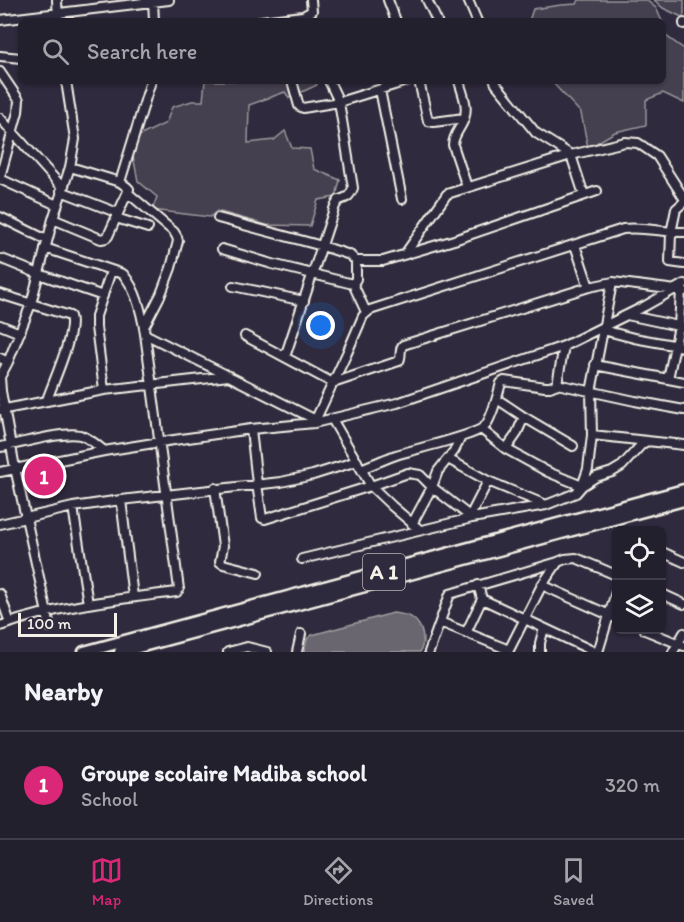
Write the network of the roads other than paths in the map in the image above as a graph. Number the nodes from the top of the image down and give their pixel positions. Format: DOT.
graph roads {
  1 [pos="57,0"];
  2 [pos="169,0"];
  3 [pos="311,0"];
  4 [pos="388,0"];
  5 [pos="427,0"];
  6 [pos="468,0"];
  7 [pos="153,1"];
  8 [pos="58,17"];
  9 [pos="39,18"];
  10 [pos="154,18"];
  11 [pos="304,18"];
  12 [pos="395,18"];
  13 [pos="435,18"];
  14 [pos="476,18"];
  15 [pos="18,19"];
  16 [pos="0,20"];
  17 [pos="0,56"];
  18 [pos="18,58"];
  19 [pos="0,72"];
  20 [pos="66,84"];
  21 [pos="150,84"];
  22 [pos="293,84"];
  23 [pos="330,84"];
  24 [pos="398,84"];
  25 [pos="420,84"];
  26 [pos="460,84"];
  27 [pos="496,84"];
  28 [pos="380,90"];
  29 [pos="339,102"];
  30 [pos="0,118"];
  31 [pos="464,118"];
  32 [pos="12,132"];
  33 [pos="571,155"];
  34 [pos="70,166"];
  35 [pos="0,178"];
  36 [pos="120,182"];
  37 [pos="467,187"];
  38 [pos="62,189"];
  39 [pos="597,191"];
  40 [pos="128,193"];
  41 [pos="584,195"];
  42 [pos="402,199"];
  43 [pos="684,200"];
  44 [pos="57,206"];
  45 [pos="117,216"];
  46 [pos="0,217"];
  47 [pos="218,218"];
  48 [pos="53,219"];
  49 [pos="148,228"];
  50 [pos="671,232"];
  51 [pos="684,232"];
  52 [pos="46,244"];
  53 [pos="575,245"];
  54 [pos="322,246"];
  55 [pos="222,249"];
  56 [pos="405,254"];
  57 [pos="2,259"];
  58 [pos="356,261"];
  59 [pos="684,264"];
  60 [pos="111,271"];
  61 [pos="39,274"];
  62 [pos="313,274"];
  63 [pos="612,283"];
  64 [pos="353,284"];
  65 [pos="233,286"];
  66 [pos="589,287"];
  67 [pos="681,289"];
  68 [pos="0,294"];
  69 [pos="103,296"];
  70 [pos="304,301"];
  71 [pos="31,304"];
  72 [pos="366,312"];
  73 [pos="627,315"];
  74 [pos="0,326"];
  75 [pos="682,327"];
  76 [pos="604,328"];
  77 [pos="145,331"];
  78 [pos="20,333"];
  79 [pos="245,336"];
  80 [pos="675,345"];
  81 [pos="564,346"];
  82 [pos="684,347"];
  83 [pos="285,357"];
  84 [pos="0,358"];
  85 [pos="8,362"];
  86 [pos="595,365"];
  87 [pos="229,376"];
  88 [pos="0,377"];
  89 [pos="668,379"];
  90 [pos="684,382"];
  91 [pos="333,383"];
  92 [pos="152,384"];
  93 [pos="557,384"];
  94 [pos="104,390"];
  95 [pos="591,392"];
  96 [pos="497,399"];
  97 [pos="46,400"];
  98 [pos="2,410"];
  99 [pos="684,410"];
  100 [pos="524,417"];
  101 [pos="332,419"];
  102 [pos="315,421"];
  103 [pos="251,429"];
  104 [pos="481,429"];
  105 [pos="592,435"];
  106 [pos="461,437"];
  107 [pos="647,441"];
  108 [pos="160,442"];
  109 [pos="684,445"];
  110 [pos="11,446"];
  111 [pos="573,446"];
  112 [pos="0,447"];
  113 [pos="506,449"];
  114 [pos="104,451"];
  115 [pos="448,459"];
  116 [pos="359,465"];
  117 [pos="15,468"];
  118 [pos="0,472"];
  119 [pos="488,481"];
  120 [pos="257,484"];
  121 [pos="371,486"];
  122 [pos="582,486"];
  123 [pos="432,487"];
  124 [pos="215,488"];
  125 [pos="684,490"];
  126 [pos="167,495"];
  127 [pos="121,500"];
  128 [pos="684,500"];
  129 [pos="546,505"];
  130 [pos="73,507"];
  131 [pos="26,517"];
  132 [pos="471,517"];
  133 [pos="0,524"];
  134 [pos="412,524"];
  135 [pos="420,530"];
  136 [pos="666,554"];
  137 [pos="302,560"];
  138 [pos="558,562"];
  139 [pos="684,562"];
  140 [pos="612,572"];
  141 [pos="258,573"];
  142 [pos="478,585"];
  143 [pos="543,585"];
  144 [pos="0,594"];
  145 [pos="666,596"];
  146 [pos="133,597"];
  147 [pos="482,599"];
  148 [pos="88,604"];
  149 [pos="684,604"];
  150 [pos="47,612"];
  151 [pos="612,616"];
  152 [pos="525,619"];
  153 [pos="440,622"];
  154 [pos="10,623"];
  155 [pos="0,626"];
  156 [pos="50,627"];
  157 [pos="544,628"];
  158 [pos="466,633"];
  159 [pos="684,633"];
  160 [pos="301,634"];
  161 [pos="655,634"];
  162 [pos="681,644"];
  163 [pos="508,651"];
  164 [pos="84,652"];
  165 [pos="120,652"];
  166 [pos="228,652"];
  167 [pos="267,652"];
  168 [pos="297,652"];
  169 [pos="429,652"];
  170 [pos="540,652"];
  171 [pos="596,652"];
  172 [pos="674,652"];
  1 -- 8 [label="street"];
  2 -- 7 [label="street"];
  3 -- 11 [label="street"];
  4 -- 12 [label="street"];
  5 -- 13 [label="street"];
  6 -- 14 [label="street"];
  7 -- 8 [label="street"];
  7 -- 10 [label="street"];
  8 -- 9 [label="street"];
  15 -- 16 [label="street"];
  17 -- 18 [label="street"];
  19 -- 32 [label="street"];
  20 -- 34 [label="street"];
  21 -- 36 [label="street"];
  22 -- 29 [label="street"];
  23 -- 29 [label="street"];
  24 -- 28 [label="street"];
  25 -- 31 [label="street"];
  26 -- 31 [label="street"];
  27 -- 33 [label="street"];
  28 -- 29 [label="street"];
  28 -- 42 [label="street"];
  29 -- 54 [label="street"];
  30 -- 32 [label="street"];
  31 -- 37 [label="street"];
  32 -- 35 [label="street"];
  32 -- 38 [label="street"];
  33 -- 37 [label="street"];
  33 -- 41 [label="street"];
  33 -- 43 [label="street"];
  34 -- 36 [label="street"];
  34 -- 38 [label="street"];
  35 -- 44 [label="street"];
  36 -- 40 [label="street"];
  37 -- 56 [label="street"];
  38 -- 44 [label="street"];
  38 -- 45 [label="street"];
  39 -- 41 [label="street"];
  40 -- 45 [label="street"];
  40 -- 77 [label="street"];
  41 -- 56 [label="street"];
  43 -- 50 [label="street"];
  44 -- 48 [label="street"];
  45 -- 48 [label="street"];
  45 -- 49 [label="street"];
  46 -- 52 [label="street"];
  47 -- 54 [label="street"];
  48 -- 52 [label="street"];
  50 -- 51 [label="street"];
  50 -- 53 [label="street"];
  50 -- 59 [label="street"];
  52 -- 60 [label="street"];
  52 -- 61 [label="street"];
  53 -- 66 [label="street"];
  53 -- 72 [label="street"];
  54 -- 58 [label="street"];
  54 -- 62 [label="street"];
  55 -- 62 [label="street"];
  56 -- 58 [label="street"];
  57 -- 61 [label="street"];
  58 -- 64 [label="street"];
  60 -- 69 [label="street"];
  60 -- 77 [label="street"];
  61 -- 69 [label="street"];
  61 -- 71 [label="street"];
  62 -- 64 [label="street"];
  62 -- 70 [label="street"];
  63 -- 66 [label="street"];
  63 -- 67 [label="street"];
  63 -- 76 [label="street"];
  64 -- 72 [label="street"];
  65 -- 70 [label="street"];
  66 -- 91 [label="street"];
  67 -- 73 [label="street"];
  67 -- 75 [label="street"];
  68 -- 71 [label="street"];
  69 -- 94 [label="street"];
  70 -- 83 [label="street"];
  71 -- 78 [label="street"];
  71 -- 97 [label="street"];
  72 -- 91 [label="street"];
  73 -- 75 [label="street"];
  73 -- 76 [label="street"];
  74 -- 78 [label="street"];
  75 -- 80 [label="street"];
  76 -- 80 [label="street"];
  76 -- 81 [label="street"];
  76 -- 86 [label="street"];
  77 -- 87 [label="street"];
  77 -- 92 [label="street"];
  78 -- 85 [label="street"];
  79 -- 83 [label="street"];
  80 -- 82 [label="street"];
  80 -- 89 [label="street"];
  81 -- 93 [label="street"];
  81 -- 101 [label="street"];
  83 -- 91 [label="street"];
  84 -- 85 [label="street"];
  85 -- 88 [label="street"];
  86 -- 89 [label="street"];
  86 -- 95 [label="street"];
  87 -- 92 [label="street"];
  87 -- 102 [label="street"];
  88 -- 98 [label="street"];
  89 -- 90 [label="street"];
  91 -- 102 [label="street"];
  92 -- 94 [label="street"];
  92 -- 108 [label="street"];
  93 -- 95 [label="street"];
  93 -- 96 [label="street"];
  94 -- 97 [label="street"];
  95 -- 99 [label="street"];
  95 -- 105 [label="street"];
  96 -- 100 [label="street"];
  96 -- 104 [label="street"];
  97 -- 98 [label="street"];
  98 -- 110 [label="street"];
  100 -- 111 [label="street"];
  100 -- 113 [label="street"];
  101 -- 102 [label="street"];
  101 -- 116 [label="street"];
  102 -- 103 [label="street"];
  103 -- 108 [label="street"];
  103 -- 120 [label="street"];
  104 -- 106 [label="street"];
  104 -- 113 [label="street"];
  105 -- 107 [label="street"];
  105 -- 122 [label="street"];
  106 -- 115 [label="street"];
  106 -- 116 [label="street"];
  107 -- 109 [label="street"];
  107 -- 122 [label="street"];
  108 -- 114 [label="street"];
  108 -- 126 [label="street"];
  110 -- 112 [label="street"];
  110 -- 114 [label="street"];
  110 -- 117 [label="street"];
  113 -- 122 [label="street"];
  114 -- 117 [label="street"];
  115 -- 119 [label="street"];
  115 -- 123 [label="street"];
  116 -- 120 [label="street"];
  116 -- 121 [label="street"];
  117 -- 118 [label="street"];
  117 -- 131 [label="street"];
  119 -- 129 [label="street"];
  119 -- 132 [label="street"];
  120 -- 121 [label="street"];
  120 -- 124 [label="street"];
  121 -- 123 [label="street"];
  121 -- 134 [label="street"];
  122 -- 129 [label="street"];
  123 -- 132 [label="street"];
  123 -- 134 [label="street"];
  124 -- 126 [label="street"];
  124 -- 141 [label="street"];
  125 -- 164 [label="highway, A 1"];
  126 -- 127 [label="street"];
  126 -- 146 [label="street"];
  127 -- 130 [label="street"];
  127 -- 146 [label="street"];
  128 -- 165 [label="highway, A 1"];
  129 -- 132 [label="street"];
  130 -- 131 [label="street"];
  130 -- 148 [label="street"];
  131 -- 133 [label="street"];
  131 -- 150 [label="street"];
  132 -- 135 [label="street"];
  134 -- 135 [label="street"];
  135 -- 137 [label="street"];
  136 -- 139 [label="street"];
  138 -- 140 [label="street"];
  138 -- 142 [label="street"];
  138 -- 143 [label="street"];
  142 -- 147 [label="street"];
  142 -- 153 [label="street"];
  143 -- 151 [label="street"];
  143 -- 152 [label="street"];
  144 -- 154 [label="street"];
  145 -- 149 [label="street"];
  146 -- 148 [label="street"];
  147 -- 152 [label="street"];
  147 -- 158 [label="street"];
  148 -- 150 [label="street"];
  150 -- 154 [label="street"];
  150 -- 156 [label="street"];
  151 -- 171 [label="street"];
  152 -- 157 [label="street"];
  152 -- 163 [label="street"];
  153 -- 158 [label="street"];
  153 -- 169 [label="street"];
  154 -- 155 [label="street"];
  157 -- 170 [label="street"];
  157 -- 171 [label="street"];
  158 -- 163 [label="street"];
  159 -- 162 [label="street"];
  160 -- 168 [label="street"];
  161 -- 162 [label="street"];
  162 -- 172 [label="street"];
  166 -- 167 [label="street"];
}
